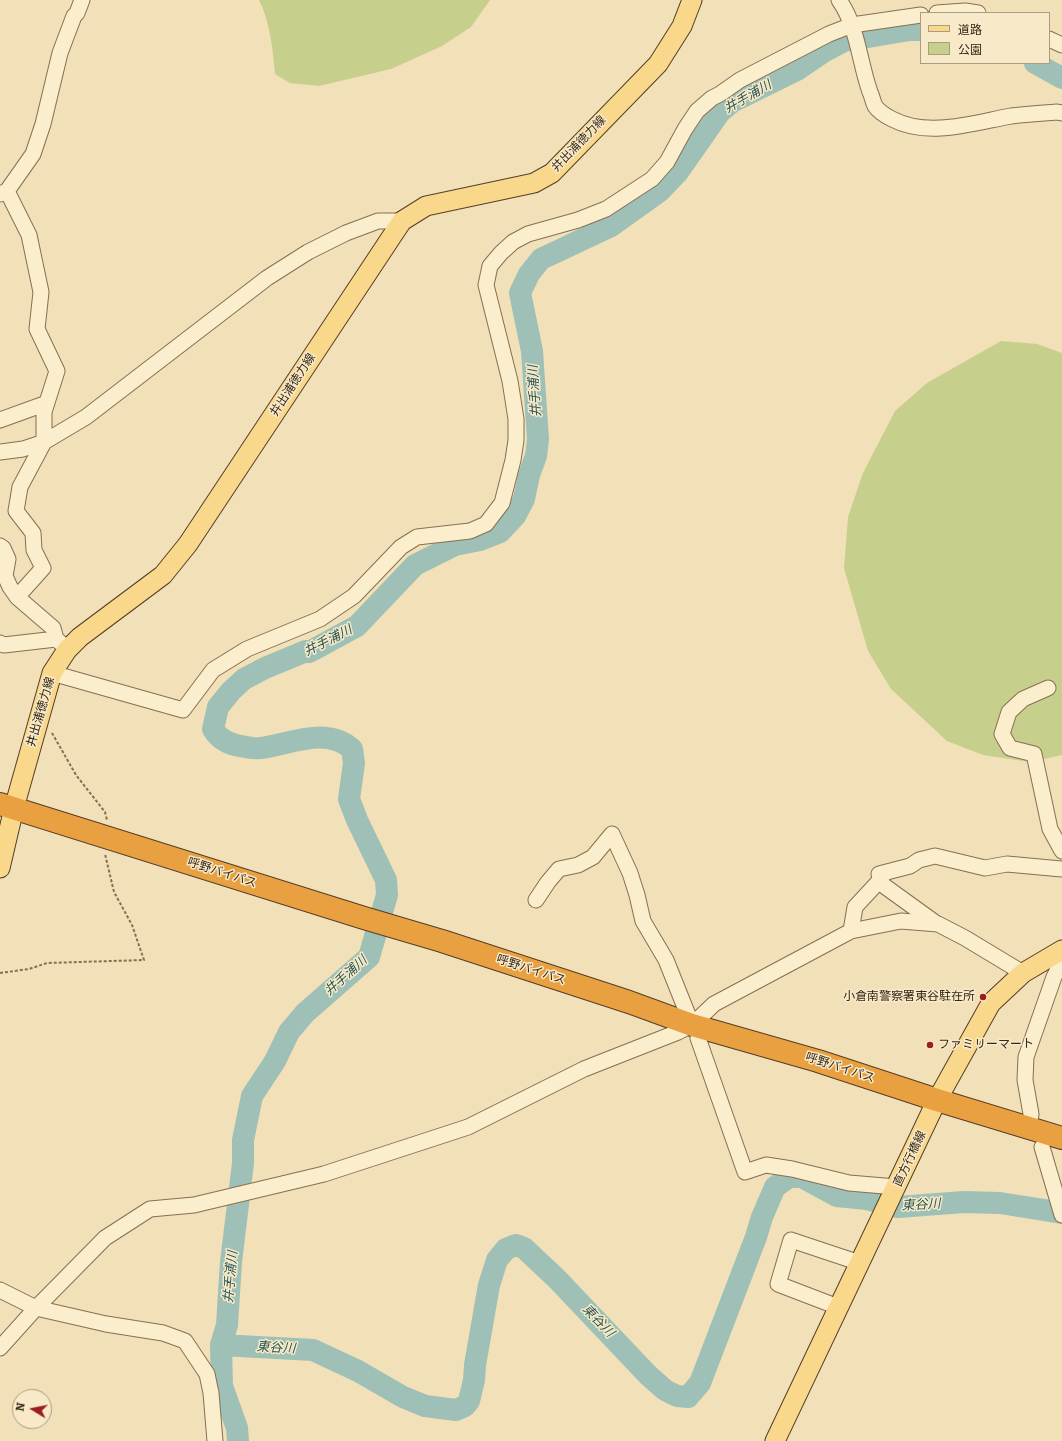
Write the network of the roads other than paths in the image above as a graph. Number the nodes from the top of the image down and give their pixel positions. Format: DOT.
graph roads {
  1 [pos="82,0"];
  2 [pos="692,0"];
  3 [pos="839,0"];
  4 [pos="951,12"];
  5 [pos="972,12"];
  6 [pos="920,15"];
  7 [pos="852,25"];
  8 [pos="1050,39"];
  9 [pos="1062,45"];
  10 [pos="1062,113"];
  11 [pos="4,193"];
  12 [pos="402,221"];
  13 [pos="46,403"];
  14 [pos="0,420"];
  15 [pos="44,442"];
  16 [pos="0,452"];
  17 [pos="0,546"];
  18 [pos="17,597"];
  19 [pos="0,643"];
  20 [pos="62,644"];
  21 [pos="52,673"];
  22 [pos="1048,688"];
  23 [pos="6,814"];
  24 [pos="1062,851"];
  25 [pos="0,868"];
  26 [pos="1062,870"];
  27 [pos="881,879"];
  28 [pos="536,900"];
  29 [pos="938,924"];
  30 [pos="851,931"];
  31 [pos="1060,951"];
  32 [pos="1023,974"];
  33 [pos="690,1032"];
  34 [pos="934,1106"];
  35 [pos="1029,1128"];
  36 [pos="1062,1138"];
  37 [pos="1052,1150"];
  38 [pos="896,1187"];
  39 [pos="1062,1215"];
  40 [pos="860,1263"];
  41 [pos="0,1290"];
  42 [pos="838,1307"];
  43 [pos="36,1308"];
  44 [pos="0,1348"];
  45 [pos="215,1441"];
  46 [pos="775,1441"];
  1 -- 11 [label="street"];
  2 -- 12 [label="main road, 井出浦徳力線"];
  3 -- 7 [label="street"];
  4 -- 5 [label="street"];
  6 -- 7 [label="street"];
  7 -- 10 [label="street"];
  7 -- 21 [label="street"];
  8 -- 9 [label="street"];
  11 -- 13 [label="street"];
  12 -- 15 [label="street"];
  12 -- 20 [label="main road, 井出浦徳力線"];
  13 -- 14 [label="street"];
  13 -- 15 [label="street"];
  15 -- 16 [label="street"];
  15 -- 18 [label="street"];
  17 -- 18 [label="street"];
  18 -- 20 [label="street"];
  19 -- 20 [label="street"];
  20 -- 21 [label="main road, 井出浦徳力線"];
  21 -- 23 [label="main road, 井出浦徳力線"];
  22 -- 24 [label="street"];
  23 -- 25 [label="main road, 井出浦徳力線"];
  23 -- 33 [label="highway, 呼野バイパス"];
  26 -- 27 [label="street"];
  27 -- 29 [label="street"];
  27 -- 30 [label="street"];
  28 -- 33 [label="street"];
  29 -- 30 [label="street"];
  29 -- 32 [label="street"];
  30 -- 33 [label="street"];
  31 -- 32 [label="main road, 直方行橋線"];
  31 -- 35 [label="street"];
  32 -- 34 [label="main road, 直方行橋線"];
  33 -- 34 [label="highway, 呼野バイパス"];
  33 -- 38 [label="street"];
  33 -- 43 [label="street"];
  34 -- 35 [label="highway, 呼野バイパス"];
  34 -- 37 [label="highway, 呼野バイパス"];
  34 -- 38 [label="main road, 直方行橋線"];
  35 -- 36 [label="highway, 呼野バイパス"];
  37 -- 39 [label="street"];
  38 -- 40 [label="main road, 直方行橋線"];
  40 -- 42 [label="main road, 直方行橋線"];
  40 -- 42 [label="street"];
  41 -- 43 [label="street"];
  42 -- 46 [label="main road, 直方行橋線"];
  43 -- 44 [label="street"];
  43 -- 45 [label="street"];
}
